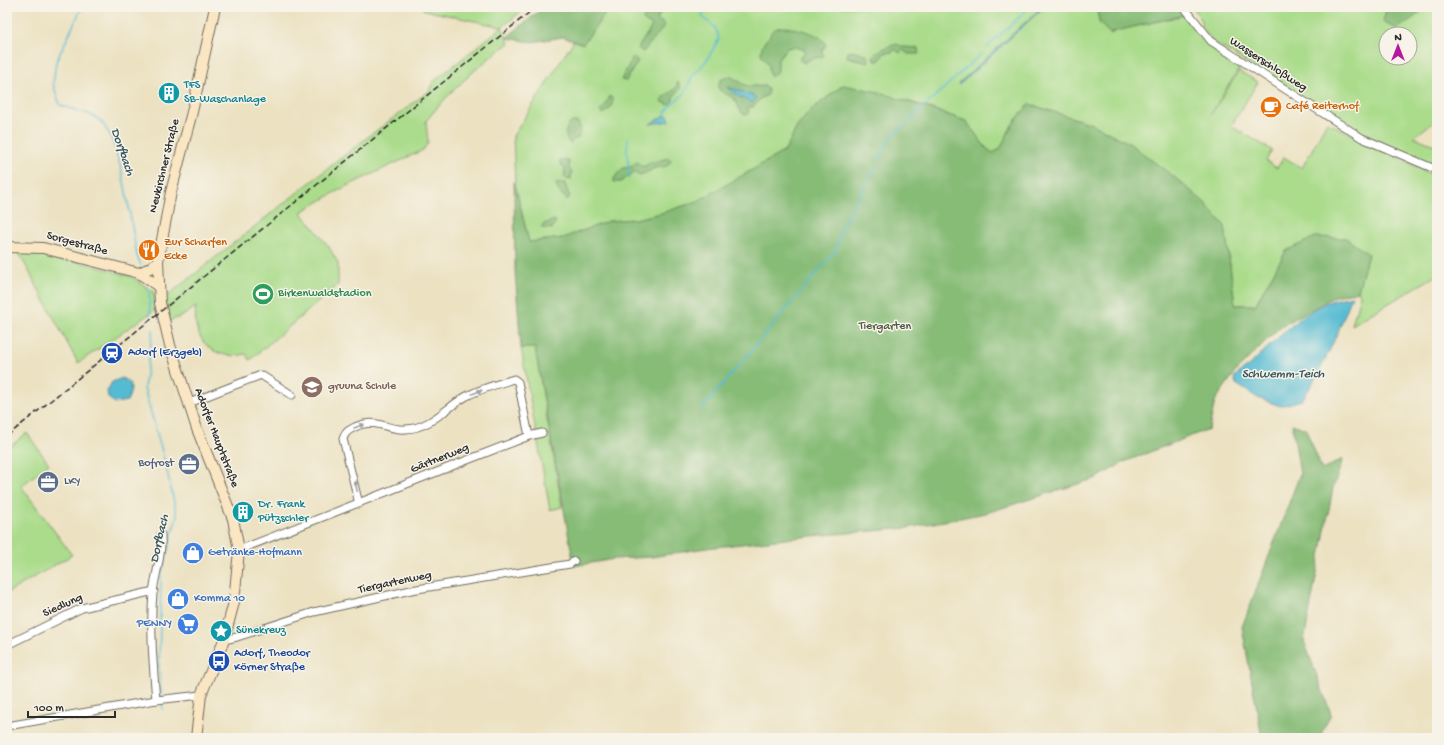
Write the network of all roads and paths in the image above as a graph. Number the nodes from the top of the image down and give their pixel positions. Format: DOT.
graph roads {
  1 [pos="214,7"];
  2 [pos="1184,7"];
  3 [pos="1437,170"];
  4 [pos="7,247"];
  5 [pos="158,261"];
  6 [pos="139,273"];
  7 [pos="158,286"];
  8 [pos="292,395"];
  9 [pos="189,403"];
  10 [pos="542,433"];
  11 [pos="529,436"];
  12 [pos="359,504"];
  13 [pos="161,535"];
  14 [pos="239,550"];
  15 [pos="574,561"];
  16 [pos="154,591"];
  17 [pos="224,640"];
  18 [pos="7,645"];
  19 [pos="201,695"];
  20 [pos="156,700"];
  21 [pos="7,726"];
  22 [pos="196,738"];
  1 -- 5 [label="street, Neukirchner Straße"];
  2 -- 3 [label="street, Wasserschloßweg"];
  4 -- 6 [label="street, Sorgestraße"];
  5 -- 6 [label="street"];
  5 -- 7 [label="street, Adorfer Hauptstraße"];
  6 -- 7 [label="street, Sorgestraße"];
  7 -- 9 [label="street, Adorfer Hauptstraße"];
  8 -- 9 [label="street"];
  9 -- 14 [label="street, Adorfer Hauptstraße"];
  10 -- 11 [label="street, Gärtnerweg"];
  11 -- 12 [label="street, Gärtnerweg"];
  12 -- 11 [label="street, one-way"];
  12 -- 14 [label="street, Gärtnerweg"];
  13 -- 16 [label="street"];
  14 -- 17 [label="street, Adorfer Hauptstraße"];
  15 -- 17 [label="street, Tiergartenweg"];
  16 -- 18 [label="street, Siedlung"];
  16 -- 20 [label="street"];
  17 -- 19 [label="street, Adorfer Hauptstraße"];
  19 -- 20 [label="street"];
  19 -- 22 [label="street, Adorfer Hauptstraße"];
  20 -- 21 [label="street"];
}
